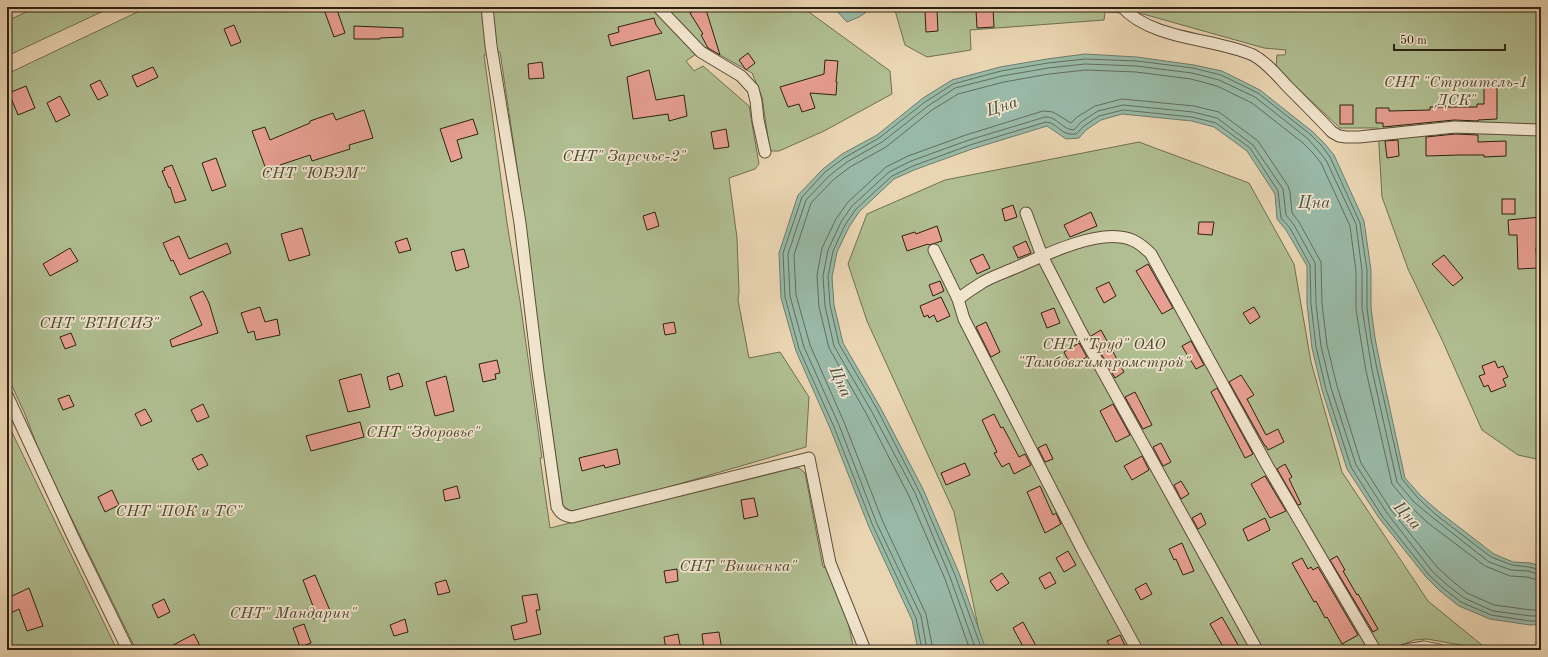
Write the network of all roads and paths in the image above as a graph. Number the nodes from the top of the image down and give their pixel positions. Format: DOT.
graph roads {
  1 [pos="488,7"];
  2 [pos="658,7"];
  3 [pos="1122,7"];
  4 [pos="1541,130"];
  5 [pos="765,152"];
  6 [pos="1026,213"];
  7 [pos="934,250"];
  8 [pos="1042,256"];
  9 [pos="958,299"];
  10 [pos="7,395"];
  11 [pos="128,650"];
  12 [pos="865,650"];
  13 [pos="1136,650"];
  14 [pos="1257,650"];
  15 [pos="1375,650"];
  16 [pos="1405,650"];
  17 [pos="1439,650"];
  1 -- 12 [label="street"];
  2 -- 5 [label="street"];
  3 -- 4 [label="street"];
  6 -- 8 [label="street"];
  7 -- 9 [label="street"];
  8 -- 9 [label="street"];
  8 -- 14 [label="street"];
  8 -- 15 [label="street"];
  9 -- 13 [label="street"];
  10 -- 11 [label="street"];
  16 -- 17 [label="street"];
}
